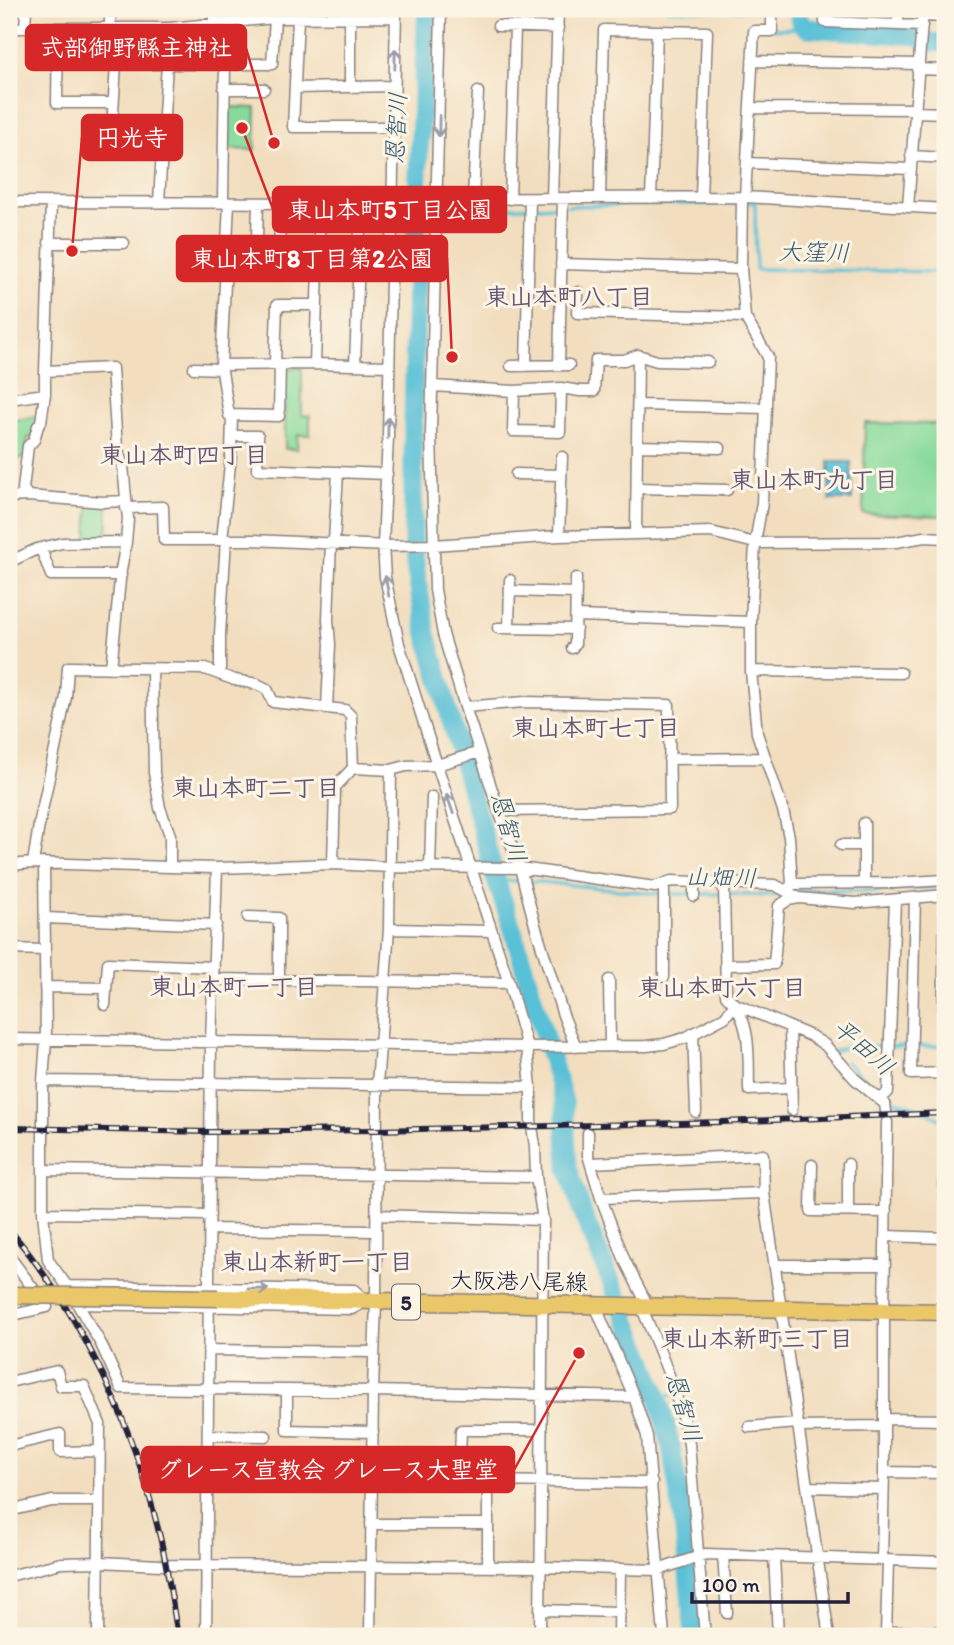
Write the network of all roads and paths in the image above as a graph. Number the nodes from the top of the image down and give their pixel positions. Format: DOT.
graph roads {
  1 [pos="26,9"];
  2 [pos="110,9"];
  3 [pos="215,9"];
  4 [pos="441,9"];
  5 [pos="558,9"];
  6 [pos="772,9"];
  7 [pos="825,9"];
  8 [pos="898,9"];
  9 [pos="368,13"];
  10 [pos="396,13"];
  11 [pos="350,17"];
  12 [pos="922,17"];
  13 [pos="945,17"];
  14 [pos="275,18"];
  15 [pos="298,18"];
  16 [pos="215,24"];
  17 [pos="898,25"];
  18 [pos="498,26"];
  19 [pos="9,27"];
  20 [pos="25,27"];
  21 [pos="515,27"];
  22 [pos="58,28"];
  23 [pos="110,28"];
  24 [pos="169,28"];
  25 [pos="558,28"];
  26 [pos="657,32"];
  27 [pos="752,61"];
  28 [pos="225,64"];
  29 [pos="167,65"];
  30 [pos="918,66"];
  31 [pos="945,70"];
  32 [pos="394,86"];
  33 [pos="350,87"];
  34 [pos="295,88"];
  35 [pos="225,89"];
  36 [pos="264,89"];
  37 [pos="478,92"];
  38 [pos="113,103"];
  39 [pos="750,108"];
  40 [pos="915,111"];
  41 [pos="945,113"];
  42 [pos="394,127"];
  43 [pos="162,146"];
  44 [pos="912,156"];
  45 [pos="945,158"];
  46 [pos="747,163"];
  47 [pos="911,169"];
  48 [pos="701,197"];
  49 [pos="743,197"];
  50 [pos="510,198"];
  51 [pos="530,198"];
  52 [pos="557,198"];
  53 [pos="600,198"];
  54 [pos="651,198"];
  55 [pos="473,199"];
  56 [pos="394,200"];
  57 [pos="9,202"];
  58 [pos="51,202"];
  59 [pos="159,202"];
  60 [pos="362,202"];
  61 [pos="226,203"];
  62 [pos="258,203"];
  63 [pos="281,203"];
  64 [pos="320,203"];
  65 [pos="438,206"];
  66 [pos="908,208"];
  67 [pos="945,209"];
  68 [pos="49,243"];
  69 [pos="124,243"];
  70 [pos="561,264"];
  71 [pos="741,269"];
  72 [pos="278,275"];
  73 [pos="256,276"];
  74 [pos="578,292"];
  75 [pos="317,305"];
  76 [pos="746,317"];
  77 [pos="638,355"];
  78 [pos="708,362"];
  79 [pos="278,364"];
  80 [pos="315,364"];
  81 [pos="355,365"];
  82 [pos="389,366"];
  83 [pos="511,366"];
  84 [pos="526,366"];
  85 [pos="222,367"];
  86 [pos="194,368"];
  87 [pos="45,371"];
  88 [pos="433,386"];
  89 [pos="561,387"];
  90 [pos="514,391"];
  91 [pos="45,394"];
  92 [pos="9,399"];
  93 [pos="638,405"];
  94 [pos="766,408"];
  95 [pos="232,415"];
  96 [pos="232,436"];
  97 [pos="637,446"];
  98 [pos="720,448"];
  99 [pos="562,457"];
  100 [pos="338,472"];
  101 [pos="387,474"];
  102 [pos="516,474"];
  103 [pos="561,475"];
  104 [pos="637,488"];
  105 [pos="727,489"];
  106 [pos="28,496"];
  107 [pos="9,497"];
  108 [pos="126,504"];
  109 [pos="636,534"];
  110 [pos="559,536"];
  111 [pos="945,538"];
  112 [pos="224,540"];
  113 [pos="126,542"];
  114 [pos="332,542"];
  115 [pos="755,543"];
  116 [pos="386,545"];
  117 [pos="432,545"];
  118 [pos="41,549"];
  119 [pos="9,562"];
  120 [pos="121,575"];
  121 [pos="576,578"];
  122 [pos="510,580"];
  123 [pos="510,591"];
  124 [pos="576,593"];
  125 [pos="576,616"];
  126 [pos="751,622"];
  127 [pos="576,629"];
  128 [pos="572,648"];
  129 [pos="111,668"];
  130 [pos="152,669"];
  131 [pos="751,671"];
  132 [pos="901,673"];
  133 [pos="220,674"];
  134 [pos="465,707"];
  135 [pos="327,708"];
  136 [pos="478,752"];
  137 [pos="765,758"];
  138 [pos="669,759"];
  139 [pos="439,765"];
  140 [pos="353,768"];
  141 [pos="391,769"];
  142 [pos="432,797"];
  143 [pos="499,811"];
  144 [pos="864,823"];
  145 [pos="841,845"];
  146 [pos="864,845"];
  147 [pos="39,863"];
  148 [pos="333,864"];
  149 [pos="9,865"];
  150 [pos="170,867"];
  151 [pos="217,867"];
  152 [pos="389,867"];
  153 [pos="430,868"];
  154 [pos="473,868"];
  155 [pos="520,874"];
  156 [pos="945,880"];
  157 [pos="864,883"];
  158 [pos="664,890"];
  159 [pos="724,890"];
  160 [pos="792,892"];
  161 [pos="945,895"];
  162 [pos="915,898"];
  163 [pos="895,900"];
  164 [pos="945,902"];
  165 [pos="248,917"];
  166 [pos="45,918"];
  167 [pos="216,925"];
  168 [pos="388,929"];
  169 [pos="491,932"];
  170 [pos="9,949"];
  171 [pos="45,950"];
  172 [pos="726,965"];
  173 [pos="214,967"];
  174 [pos="664,977"];
  175 [pos="214,979"];
  176 [pos="279,980"];
  177 [pos="609,980"];
  178 [pos="384,981"];
  179 [pos="509,983"];
  180 [pos="45,987"];
  181 [pos="106,988"];
  182 [pos="735,1004"];
  183 [pos="105,1005"];
  184 [pos="790,1028"];
  185 [pos="693,1033"];
  186 [pos="9,1039"];
  187 [pos="46,1040"];
  188 [pos="211,1042"];
  189 [pos="943,1042"];
  190 [pos="379,1044"];
  191 [pos="610,1046"];
  192 [pos="530,1047"];
  193 [pos="576,1047"];
  194 [pos="945,1073"];
  195 [pos="43,1081"];
  196 [pos="210,1082"];
  197 [pos="377,1085"];
  198 [pos="531,1087"];
  199 [pos="791,1088"];
  200 [pos="880,1100"];
  201 [pos="792,1110"];
  202 [pos="886,1111"];
  203 [pos="696,1112"];
  204 [pos="887,1122"];
  205 [pos="945,1131"];
  206 [pos="588,1133"];
  207 [pos="945,1150"];
  208 [pos="591,1163"];
  209 [pos="848,1164"];
  210 [pos="811,1165"];
  211 [pos="43,1170"];
  212 [pos="210,1173"];
  213 [pos="376,1176"];
  214 [pos="536,1177"];
  215 [pos="944,1191"];
  216 [pos="764,1193"];
  217 [pos="601,1198"];
  218 [pos="848,1212"];
  219 [pos="886,1212"];
  220 [pos="43,1213"];
  221 [pos="210,1215"];
  222 [pos="376,1215"];
  223 [pos="543,1220"];
  224 [pos="210,1229"];
  225 [pos="376,1231"];
  226 [pos="886,1236"];
  227 [pos="945,1237"];
  228 [pos="9,1256"];
  229 [pos="775,1265"];
  230 [pos="885,1265"];
  231 [pos="67,1286"];
  232 [pos="9,1295"];
  233 [pos="212,1298"];
  234 [pos="371,1301"];
  235 [pos="78,1304"];
  236 [pos="543,1304"];
  237 [pos="595,1305"];
  238 [pos="645,1306"];
  239 [pos="781,1308"];
  240 [pos="884,1311"];
  241 [pos="945,1312"];
  242 [pos="9,1317"];
  243 [pos="208,1350"];
  244 [pos="374,1352"];
  245 [pos="9,1382"];
  246 [pos="208,1389"];
  247 [pos="287,1390"];
  248 [pos="373,1391"];
  249 [pos="542,1395"];
  250 [pos="634,1397"];
  251 [pos="945,1420"];
  252 [pos="884,1422"];
  253 [pos="799,1425"];
  254 [pos="749,1427"];
  255 [pos="541,1430"];
  256 [pos="373,1432"];
  257 [pos="208,1435"];
  258 [pos="266,1436"];
  259 [pos="9,1446"];
  260 [pos="99,1451"];
  261 [pos="884,1472"];
  262 [pos="945,1473"];
  263 [pos="207,1479"];
  264 [pos="372,1480"];
  265 [pos="459,1481"];
  266 [pos="488,1481"];
  267 [pos="540,1482"];
  268 [pos="652,1483"];
  269 [pos="808,1487"];
  270 [pos="883,1489"];
  271 [pos="99,1501"];
  272 [pos="9,1511"];
  273 [pos="371,1524"];
  274 [pos="487,1524"];
  275 [pos="723,1555"];
  276 [pos="698,1556"];
  277 [pos="774,1556"];
  278 [pos="819,1558"];
  279 [pos="885,1561"];
  280 [pos="99,1562"];
  281 [pos="945,1562"];
  282 [pos="206,1565"];
  283 [pos="371,1566"];
  284 [pos="488,1567"];
  285 [pos="540,1567"];
  286 [pos="620,1569"];
  287 [pos="658,1570"];
  288 [pos="9,1576"];
  289 [pos="540,1611"];
  290 [pos="620,1612"];
  291 [pos="727,1613"];
  292 [pos="9,1626"];
  293 [pos="945,1632"];
  294 [pos="886,1634"];
  295 [pos="11,1636"];
  296 [pos="97,1636"];
  297 [pos="206,1636"];
  298 [pos="370,1636"];
  299 [pos="540,1636"];
  300 [pos="619,1636"];
  301 [pos="664,1636"];
  302 [pos="705,1636"];
  303 [pos="778,1636"];
  304 [pos="829,1636"];
  1 -- 20 [label="street"];
  2 -- 23 [label="street"];
  3 -- 16 [label="street"];
  4 -- 65 [label="street, one-way"];
  5 -- 25 [label="street"];
  6 -- 27 [label="street"];
  7 -- 17 [label="street"];
  8 -- 17 [label="street"];
  9 -- 10 [label="street"];
  9 -- 11 [label="street"];
  32 -- 10 [label="street, one-way"];
  11 -- 15 [label="street"];
  11 -- 33 [label="street"];
  12 -- 13 [label="street"];
  12 -- 17 [label="street"];
  12 -- 30 [label="street"];
  14 -- 15 [label="street"];
  14 -- 16 [label="street"];
  14 -- 28 [label="street"];
  15 -- 34 [label="street"];
  16 -- 24 [label="street"];
  18 -- 21 [label="street"];
  19 -- 20 [label="street"];
  20 -- 22 [label="street"];
  21 -- 25 [label="street"];
  21 -- 50 [label="street"];
  22 -- 23 [label="street"];
  22 -- 38 [label="street"];
  23 -- 24 [label="street"];
  24 -- 29 [label="street"];
  25 -- 52 [label="street"];
  26 -- 48 [label="street"];
  26 -- 53 [label="street"];
  26 -- 54 [label="street"];
  27 -- 30 [label="street"];
  27 -- 39 [label="street"];
  28 -- 29 [label="street"];
  28 -- 35 [label="street"];
  29 -- 38 [label="street"];
  29 -- 43 [label="street"];
  30 -- 31 [label="street"];
  30 -- 40 [label="street"];
  32 -- 33 [label="street"];
  32 -- 42 [label="street"];
  33 -- 34 [label="street"];
  34 -- 42 [label="street"];
  35 -- 36 [label="street"];
  35 -- 61 [label="street"];
  37 -- 55 [label="street"];
  38 -- 43 [label="street"];
  39 -- 40 [label="street"];
  39 -- 46 [label="street"];
  40 -- 41 [label="street"];
  40 -- 44 [label="street"];
  42 -- 56 [label="street"];
  43 -- 59 [label="street"];
  44 -- 45 [label="street"];
  44 -- 47 [label="street"];
  46 -- 47 [label="street"];
  46 -- 49 [label="street"];
  47 -- 66 [label="street"];
  48 -- 49 [label="street"];
  48 -- 54 [label="street"];
  49 -- 66 [label="street"];
  49 -- 71 [label="street"];
  50 -- 51 [label="street"];
  50 -- 55 [label="street"];
  51 -- 52 [label="street"];
  51 -- 84 [label="street"];
  52 -- 53 [label="street"];
  52 -- 70 [label="street"];
  53 -- 54 [label="street"];
  55 -- 65 [label="street"];
  56 -- 60 [label="street"];
  56 -- 65 [label="street"];
  56 -- 82 [label="street"];
  57 -- 58 [label="street"];
  58 -- 59 [label="street"];
  58 -- 68 [label="street"];
  59 -- 61 [label="street"];
  60 -- 64 [label="street"];
  60 -- 81 [label="street"];
  61 -- 62 [label="street"];
  61 -- 85 [label="street"];
  62 -- 63 [label="street"];
  62 -- 73 [label="street"];
  63 -- 64 [label="street"];
  63 -- 72 [label="street"];
  64 -- 75 [label="street"];
  65 -- 88 [label="street"];
  66 -- 67 [label="street"];
  68 -- 69 [label="street"];
  68 -- 87 [label="street"];
  70 -- 71 [label="street"];
  70 -- 84 [label="street"];
  71 -- 76 [label="street"];
  74 -- 76 [label="street"];
  75 -- 79 [label="street"];
  75 -- 80 [label="street"];
  76 -- 94 [label="street"];
  77 -- 78 [label="street"];
  77 -- 89 [label="street"];
  77 -- 93 [label="street"];
  79 -- 80 [label="street"];
  79 -- 85 [label="street"];
  79 -- 95 [label="street"];
  80 -- 81 [label="street"];
  81 -- 82 [label="street"];
  101 -- 82 [label="street, one-way"];
  83 -- 84 [label="street"];
  85 -- 86 [label="street"];
  85 -- 95 [label="street"];
  87 -- 91 [label="street"];
  87 -- 108 [label="street"];
  88 -- 90 [label="street"];
  88 -- 117 [label="street"];
  89 -- 90 [label="street"];
  89 -- 90 [label="street"];
  91 -- 92 [label="street"];
  91 -- 106 [label="street"];
  93 -- 94 [label="street"];
  93 -- 97 [label="street"];
  94 -- 115 [label="street"];
  95 -- 96 [label="street"];
  96 -- 100 [label="street"];
  96 -- 112 [label="street"];
  97 -- 98 [label="street"];
  97 -- 104 [label="street"];
  99 -- 103 [label="street"];
  100 -- 101 [label="street"];
  100 -- 114 [label="street"];
  101 -- 116 [label="street"];
  102 -- 103 [label="street"];
  103 -- 110 [label="street"];
  104 -- 105 [label="street"];
  104 -- 109 [label="street"];
  106 -- 107 [label="street"];
  106 -- 108 [label="street"];
  108 -- 112 [label="street"];
  108 -- 113 [label="street"];
  109 -- 110 [label="street"];
  109 -- 115 [label="street"];
  110 -- 117 [label="street"];
  111 -- 115 [label="street"];
  112 -- 114 [label="street"];
  112 -- 133 [label="street"];
  113 -- 118 [label="street"];
  113 -- 120 [label="street"];
  114 -- 116 [label="street"];
  114 -- 135 [label="street"];
  115 -- 126 [label="street"];
  116 -- 117 [label="street"];
  139 -- 116 [label="street, one-way"];
  117 -- 134 [label="street"];
  118 -- 119 [label="street"];
  118 -- 120 [label="street"];
  120 -- 129 [label="street"];
  121 -- 124 [label="street"];
  122 -- 123 [label="street"];
  123 -- 124 [label="street"];
  123 -- 127 [label="street"];
  124 -- 125 [label="street"];
  125 -- 126 [label="street"];
  125 -- 127 [label="street"];
  126 -- 131 [label="street"];
  127 -- 128 [label="street"];
  129 -- 130 [label="street"];
  129 -- 147 [label="street"];
  130 -- 133 [label="street"];
  130 -- 150 [label="street"];
  131 -- 132 [label="street"];
  131 -- 137 [label="street"];
  133 -- 135 [label="street"];
  134 -- 136 [label="street"];
  134 -- 138 [label="street"];
  135 -- 140 [label="street"];
  136 -- 139 [label="street"];
  136 -- 143 [label="street"];
  137 -- 138 [label="street"];
  137 -- 160 [label="street"];
  138 -- 143 [label="street"];
  139 -- 141 [label="street"];
  154 -- 139 [label="street, one-way"];
  140 -- 141 [label="street"];
  140 -- 148 [label="street"];
  141 -- 152 [label="street"];
  142 -- 153 [label="street"];
  143 -- 155 [label="street"];
  144 -- 146 [label="street"];
  145 -- 146 [label="street"];
  146 -- 157 [label="street"];
  147 -- 149 [label="street"];
  147 -- 150 [label="street"];
  147 -- 166 [label="street"];
  148 -- 151 [label="street"];
  148 -- 152 [label="street"];
  150 -- 151 [label="street"];
  151 -- 167 [label="street"];
  152 -- 153 [label="street"];
  152 -- 168 [label="street"];
  153 -- 154 [label="street"];
  154 -- 155 [label="street"];
  154 -- 169 [label="street"];
  155 -- 158 [label="street"];
  155 -- 193 [label="street"];
  156 -- 157 [label="street"];
  157 -- 160 [label="street"];
  158 -- 159 [label="street"];
  158 -- 174 [label="street"];
  159 -- 160 [label="street"];
  159 -- 172 [label="street"];
  160 -- 163 [label="street"];
  160 -- 172 [label="street"];
  161 -- 162 [label="street"];
  162 -- 163 [label="street"];
  162 -- 194 [label="street"];
  163 -- 200 [label="street"];
  164 -- 189 [label="street"];
  165 -- 176 [label="street"];
  166 -- 167 [label="street"];
  166 -- 171 [label="street"];
  167 -- 173 [label="street"];
  168 -- 169 [label="street"];
  168 -- 178 [label="street"];
  169 -- 179 [label="street"];
  170 -- 171 [label="street"];
  171 -- 180 [label="street"];
  172 -- 182 [label="street"];
  173 -- 175 [label="street"];
  173 -- 181 [label="street"];
  175 -- 176 [label="street"];
  175 -- 188 [label="street"];
  176 -- 178 [label="street"];
  177 -- 191 [label="street"];
  178 -- 179 [label="street"];
  178 -- 190 [label="street"];
  179 -- 192 [label="street"];
  180 -- 181 [label="street"];
  180 -- 187 [label="street"];
  181 -- 183 [label="street"];
  182 -- 184 [label="street"];
  182 -- 185 [label="street"];
  182 -- 199 [label="street"];
  184 -- 199 [label="street"];
  184 -- 200 [label="street"];
  185 -- 191 [label="street"];
  185 -- 203 [label="street"];
  186 -- 187 [label="street"];
  187 -- 188 [label="street"];
  187 -- 195 [label="street"];
  188 -- 190 [label="street"];
  188 -- 196 [label="street"];
  190 -- 192 [label="street"];
  190 -- 197 [label="street"];
  191 -- 193 [label="street"];
  192 -- 193 [label="street"];
  192 -- 198 [label="street"];
  195 -- 196 [label="street"];
  195 -- 211 [label="street"];
  196 -- 197 [label="street"];
  196 -- 212 [label="street"];
  197 -- 198 [label="street"];
  197 -- 213 [label="street"];
  198 -- 214 [label="street"];
  199 -- 201 [label="street"];
  200 -- 202 [label="street"];
  204 -- 219 [label="street"];
  205 -- 207 [label="street"];
  206 -- 208 [label="street"];
  207 -- 215 [label="street"];
  208 -- 216 [label="street"];
  208 -- 217 [label="street"];
  209 -- 218 [label="street"];
  210 -- 218 [label="street"];
  211 -- 212 [label="street"];
  211 -- 220 [label="street"];
  212 -- 213 [label="street"];
  212 -- 221 [label="street"];
  213 -- 214 [label="street"];
  213 -- 222 [label="street"];
  214 -- 223 [label="street"];
  216 -- 217 [label="street"];
  216 -- 229 [label="street"];
  217 -- 238 [label="street"];
  218 -- 219 [label="street"];
  219 -- 226 [label="street"];
  220 -- 221 [label="street"];
  220 -- 231 [label="street"];
  221 -- 224 [label="street"];
  222 -- 223 [label="street"];
  222 -- 225 [label="street"];
  223 -- 236 [label="street"];
  224 -- 225 [label="street"];
  224 -- 233 [label="street"];
  225 -- 234 [label="street"];
  226 -- 227 [label="street"];
  226 -- 230 [label="street"];
  228 -- 242 [label="street"];
  229 -- 230 [label="street"];
  229 -- 239 [label="street"];
  230 -- 240 [label="street"];
  231 -- 233 [label="street"];
  231 -- 235 [label="street"];
  232 -- 233 [label="main road, 大阪港八尾線 / 5, bridge"];
  233 -- 234 [label="main road, 大阪港八尾線 / 5"];
  233 -- 235 [label="street"];
  233 -- 243 [label="street"];
  234 -- 236 [label="main road, 大阪港八尾線 / 5"];
  234 -- 244 [label="street"];
  235 -- 246 [label="street"];
  236 -- 237 [label="main road, 大阪港八尾線 / 5"];
  236 -- 249 [label="street"];
  237 -- 238 [label="main road, 大阪港八尾線 / 5"];
  237 -- 250 [label="street"];
  238 -- 239 [label="main road, 大阪港八尾線 / 5"];
  238 -- 276 [label="street"];
  239 -- 240 [label="main road, 大阪港八尾線 / 5"];
  239 -- 253 [label="street"];
  240 -- 241 [label="main road, 大阪港八尾線 / 5"];
  240 -- 252 [label="street"];
  243 -- 244 [label="street"];
  243 -- 246 [label="street"];
  244 -- 248 [label="street"];
  245 -- 260 [label="street"];
  246 -- 247 [label="street"];
  246 -- 257 [label="street"];
  247 -- 248 [label="street"];
  247 -- 256 [label="street"];
  248 -- 249 [label="street"];
  248 -- 256 [label="street"];
  249 -- 250 [label="street"];
  249 -- 255 [label="street"];
  250 -- 268 [label="street"];
  251 -- 252 [label="street"];
  252 -- 253 [label="street"];
  252 -- 261 [label="street"];
  253 -- 254 [label="street"];
  253 -- 269 [label="street"];
  255 -- 265 [label="street"];
  255 -- 267 [label="street"];
  256 -- 264 [label="street"];
  257 -- 258 [label="street"];
  257 -- 263 [label="street"];
  259 -- 260 [label="street"];
  260 -- 271 [label="street"];
  261 -- 262 [label="street"];
  261 -- 270 [label="street"];
  263 -- 264 [label="street"];
  263 -- 282 [label="street"];
  264 -- 265 [label="street"];
  264 -- 273 [label="street"];
  265 -- 266 [label="street"];
  266 -- 267 [label="street"];
  266 -- 274 [label="street"];
  267 -- 268 [label="street"];
  267 -- 285 [label="street"];
  268 -- 287 [label="street"];
  269 -- 270 [label="street"];
  269 -- 278 [label="street"];
  270 -- 279 [label="street"];
  271 -- 272 [label="street"];
  271 -- 280 [label="street"];
  273 -- 274 [label="street"];
  273 -- 283 [label="street"];
  274 -- 284 [label="street"];
  275 -- 276 [label="street"];
  275 -- 277 [label="street"];
  275 -- 291 [label="street"];
  276 -- 287 [label="street"];
  276 -- 302 [label="street"];
  277 -- 278 [label="street"];
  277 -- 303 [label="street"];
  278 -- 279 [label="street"];
  278 -- 304 [label="street"];
  279 -- 281 [label="street"];
  279 -- 294 [label="street"];
  280 -- 282 [label="street"];
  280 -- 288 [label="street"];
  280 -- 296 [label="street"];
  282 -- 283 [label="street"];
  282 -- 297 [label="street"];
  283 -- 284 [label="street"];
  283 -- 298 [label="street"];
  284 -- 285 [label="street"];
  285 -- 286 [label="street"];
  285 -- 289 [label="street"];
  286 -- 287 [label="street"];
  286 -- 290 [label="street"];
  287 -- 301 [label="street"];
  289 -- 290 [label="street"];
  289 -- 299 [label="street"];
  290 -- 300 [label="street"];
  292 -- 295 [label="street"];
  293 -- 294 [label="street"];
}
